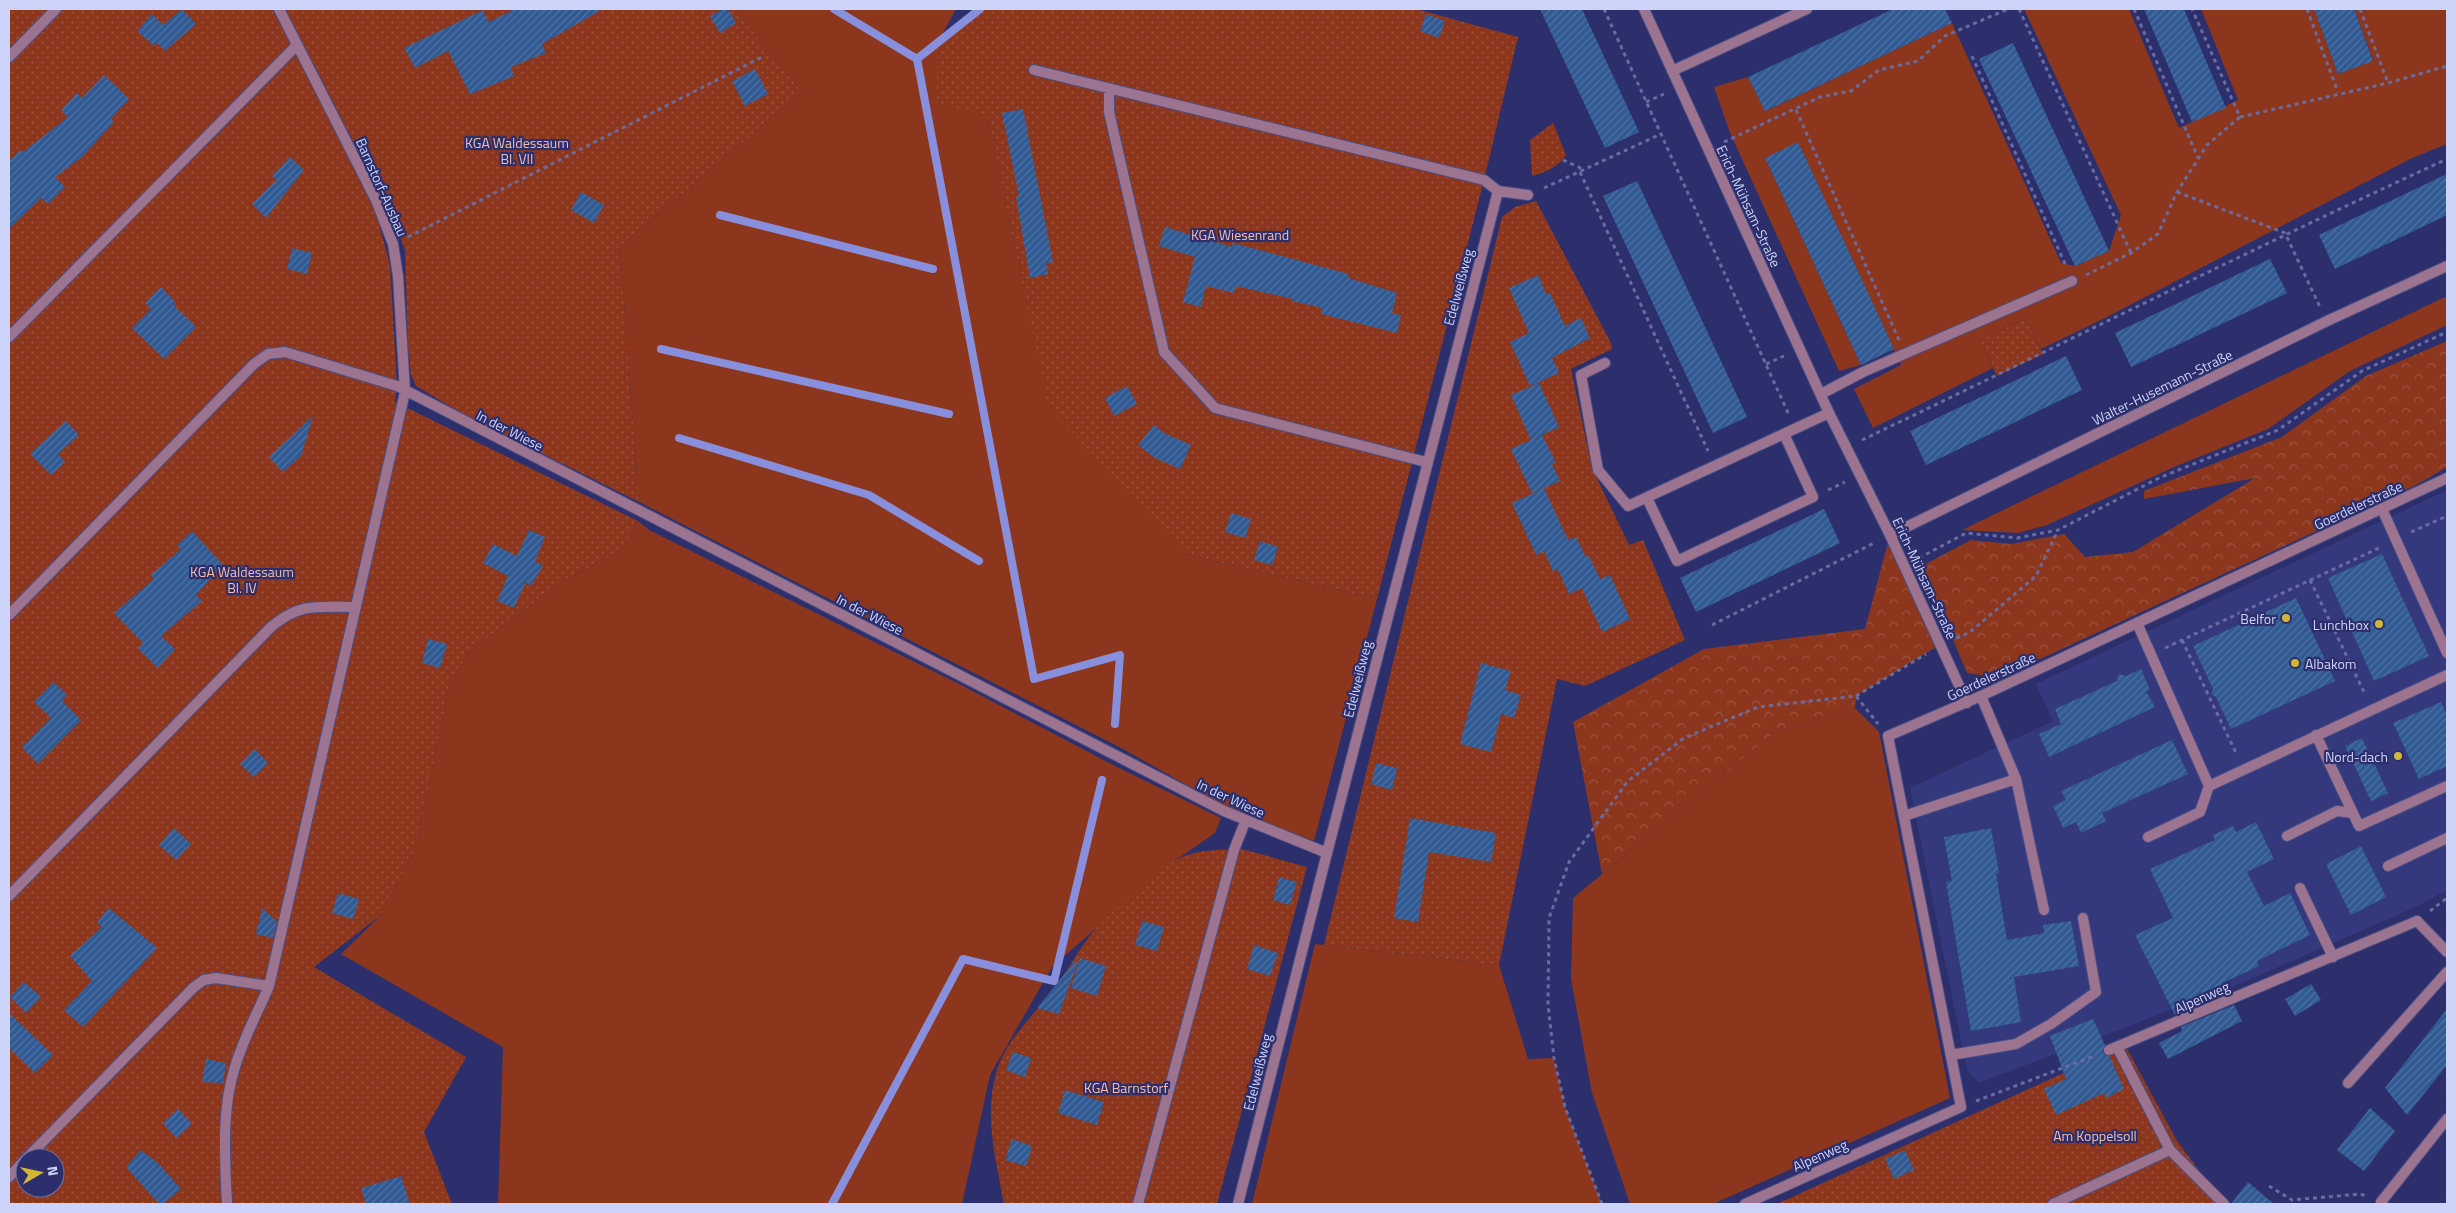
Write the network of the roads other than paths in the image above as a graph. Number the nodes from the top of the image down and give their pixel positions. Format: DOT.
graph roads {
  1 [pos="56,9"];
  2 [pos="279,9"];
  3 [pos="1644,9"];
  4 [pos="1808,9"];
  5 [pos="297,45"];
  6 [pos="9,57"];
  7 [pos="1034,70"];
  8 [pos="1672,71"];
  9 [pos="1109,89"];
  10 [pos="1498,191"];
  11 [pos="1528,195"];
  12 [pos="2447,266"];
  13 [pos="2072,281"];
  14 [pos="9,337"];
  15 [pos="1605,363"];
  16 [pos="405,392"];
  17 [pos="1821,394"];
  18 [pos="1829,413"];
  19 [pos="1784,434"];
  20 [pos="1426,462"];
  21 [pos="2447,478"];
  22 [pos="1647,498"];
  23 [pos="2382,509"];
  24 [pos="1890,535"];
  25 [pos="356,607"];
  26 [pos="9,615"];
  27 [pos="2137,623"];
  28 [pos="2447,653"];
  29 [pos="2447,676"];
  30 [pos="1981,696"];
  31 [pos="1967,703"];
  32 [pos="2316,735"];
  33 [pos="2016,779"];
  34 [pos="2209,786"];
  35 [pos="2447,786"];
  36 [pos="2353,813"];
  37 [pos="1904,816"];
  38 [pos="1245,822"];
  39 [pos="2286,836"];
  40 [pos="2148,837"];
  41 [pos="2447,838"];
  42 [pos="1326,853"];
  43 [pos="2388,866"];
  44 [pos="2300,888"];
  45 [pos="9,896"];
  46 [pos="2044,910"];
  47 [pos="2083,918"];
  48 [pos="2447,952"];
  49 [pos="2333,957"];
  50 [pos="2447,972"];
  51 [pos="269,986"];
  52 [pos="1951,1056"];
  53 [pos="2348,1083"];
  54 [pos="2447,1119"];
  55 [pos="37,1148"];
  56 [pos="2170,1150"];
  57 [pos="2382,1203"];
  58 [pos="227,1204"];
  59 [pos="1138,1204"];
  60 [pos="1238,1204"];
  61 [pos="1745,1204"];
  62 [pos="2053,1204"];
  63 [pos="2224,1204"];
  1 -- 6 [label="street"];
  2 -- 5 [label="street, Barnstorf-Ausbau"];
  3 -- 8 [label="street, Erich-Mühsam-Straße"];
  4 -- 8 [label="street"];
  5 -- 14 [label="street"];
  5 -- 16 [label="street, Barnstorf-Ausbau"];
  7 -- 9 [label="street"];
  8 -- 17 [label="street, Erich-Mühsam-Straße"];
  9 -- 10 [label="street"];
  9 -- 20 [label="street"];
  10 -- 11 [label="street"];
  10 -- 20 [label="street, Edelweißweg"];
  12 -- 24 [label="street, Walter-Husemann-Straße"];
  13 -- 17 [label="street"];
  15 -- 22 [label="street"];
  16 -- 25 [label="street, Barnstorf-Ausbau"];
  16 -- 26 [label="street, In der Wiese"];
  16 -- 38 [label="street, In der Wiese"];
  17 -- 18 [label="street, Erich-Mühsam-Straße"];
  18 -- 19 [label="street"];
  18 -- 24 [label="street, Erich-Mühsam-Straße"];
  19 -- 22 [label="street"];
  19 -- 22 [label="street"];
  20 -- 42 [label="street, Edelweißweg"];
  21 -- 23 [label="street, Goerdelerstraße"];
  23 -- 27 [label="street, Goerdelerstraße"];
  23 -- 28 [label="street"];
  24 -- 31 [label="street, Erich-Mühsam-Straße"];
  25 -- 45 [label="street"];
  25 -- 51 [label="street, Barnstorf-Ausbau"];
  27 -- 30 [label="street, Goerdelerstraße"];
  27 -- 34 [label="street"];
  29 -- 32 [label="street"];
  30 -- 31 [label="street, Goerdelerstraße"];
  30 -- 33 [label="street"];
  31 -- 37 [label="street, Goerdelerstraße"];
  32 -- 34 [label="street"];
  32 -- 36 [label="street"];
  33 -- 37 [label="street"];
  33 -- 46 [label="street"];
  34 -- 40 [label="street"];
  35 -- 36 [label="street"];
  36 -- 39 [label="street"];
  37 -- 52 [label="street"];
  38 -- 42 [label="street, In der Wiese"];
  38 -- 59 [label="street"];
  41 -- 43 [label="street"];
  42 -- 60 [label="street, Edelweißweg"];
  44 -- 49 [label="street"];
  47 -- 52 [label="street"];
  48 -- 49 [label="street, Alpenweg"];
  49 -- 56 [label="street, Alpenweg"];
  50 -- 53 [label="street"];
  51 -- 55 [label="street"];
  51 -- 58 [label="street, Barnstorf-Ausbau"];
  52 -- 61 [label="street, Alpenweg"];
  54 -- 57 [label="street"];
  56 -- 62 [label="street"];
  56 -- 63 [label="street"];
}
